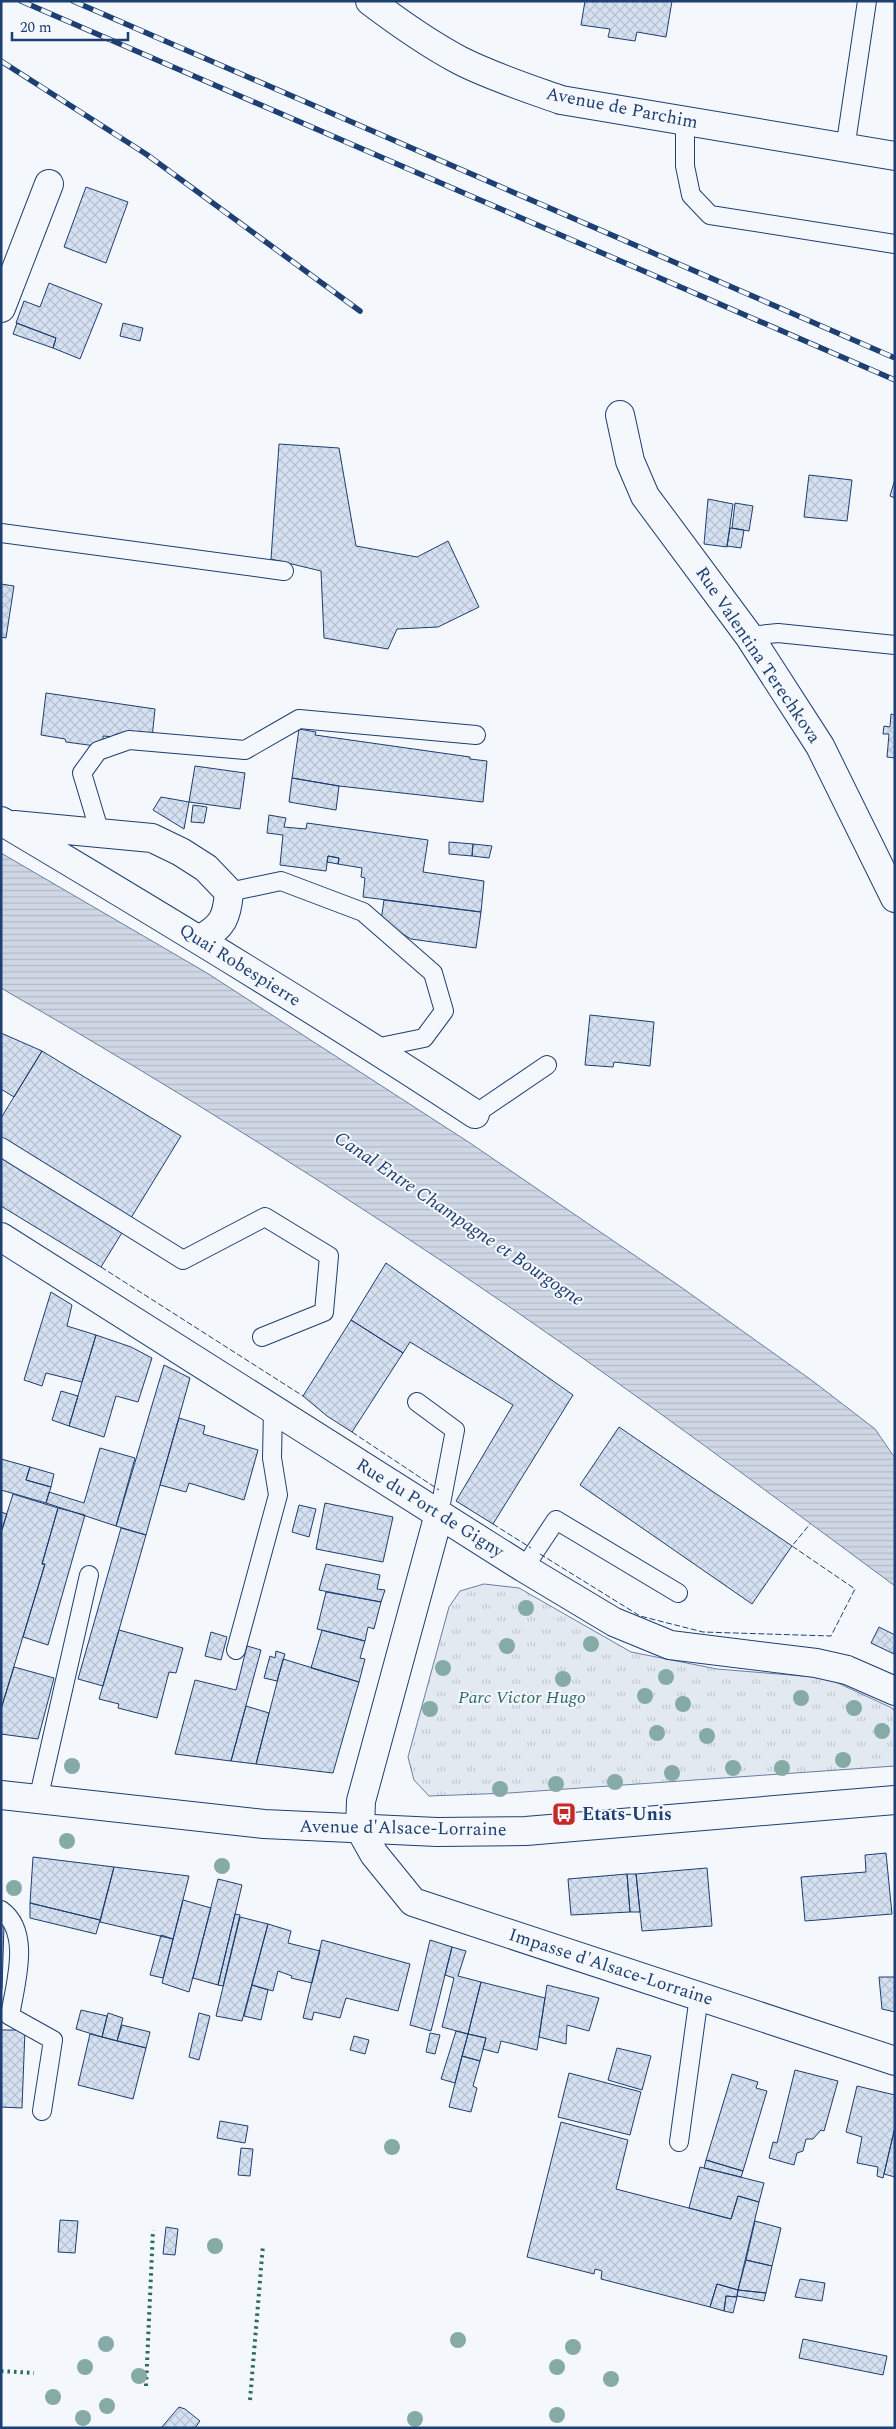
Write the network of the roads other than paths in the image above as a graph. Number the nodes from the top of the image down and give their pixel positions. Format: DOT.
graph roads {
  1 [pos="370,1"];
  2 [pos="867,1"];
  3 [pos="685,121"];
  4 [pos="845,149"];
  5 [pos="895,156"];
  6 [pos="49,184"];
  7 [pos="895,244"];
  8 [pos="1,308"];
  9 [pos="620,415"];
  10 [pos="1,533"];
  11 [pos="284,571"];
  12 [pos="749,636"];
  13 [pos="895,645"];
  14 [pos="476,736"];
  15 [pos="4,822"];
  16 [pos="100,833"];
  17 [pos="229,892"];
  18 [pos="895,898"];
  19 [pos="200,939"];
  20 [pos="375,1048"];
  21 [pos="547,1065"];
  22 [pos="475,1114"];
  23 [pos="1,1147"];
  24 [pos="1,1237"];
  25 [pos="262,1337"];
  26 [pos="418,1402"];
  27 [pos="273,1409"];
  28 [pos="439,1514"];
  29 [pos="524,1568"];
  30 [pos="89,1575"];
  31 [pos="678,1593"];
  32 [pos="236,1650"];
  33 [pos="895,1691"];
  34 [pos="1,1795"];
  35 [pos="38,1800"];
  36 [pos="895,1800"];
  37 [pos="360,1829"];
  38 [pos="1,1910"];
  39 [pos="699,1996"];
  40 [pos="895,2061"];
  41 [pos="42,2111"];
  42 [pos="679,2142"];
  1 -- 3 [label="street, Avenue de Parchim"];
  2 -- 4 [label="lane"];
  3 -- 4 [label="street, Avenue de Parchim"];
  3 -- 7 [label="lane"];
  4 -- 5 [label="street, Avenue de Parchim"];
  6 -- 8 [label="street"];
  9 -- 12 [label="street, Rue Valentina Terechkova"];
  10 -- 11 [label="lane"];
  12 -- 13 [label="lane"];
  12 -- 18 [label="street, Rue Valentina Terechkova"];
  14 -- 16 [label="lane"];
  15 -- 16 [label="street"];
  15 -- 19 [label="street, Quai Robespierre"];
  16 -- 17 [label="street"];
  17 -- 19 [label="street"];
  17 -- 20 [label="lane"];
  19 -- 20 [label="street, Quai Robespierre"];
  20 -- 22 [label="street, Quai Robespierre"];
  21 -- 22 [label="lane"];
  23 -- 25 [label="lane"];
  24 -- 27 [label="street, Rue du Port de Gigny"];
  26 -- 28 [label="lane"];
  27 -- 28 [label="street, Rue du Port de Gigny"];
  27 -- 32 [label="lane"];
  28 -- 29 [label="street, Rue du Port de Gigny"];
  28 -- 37 [label="street"];
  29 -- 31 [label="lane"];
  29 -- 33 [label="street, Rue du Port de Gigny"];
  30 -- 35 [label="lane"];
  34 -- 35 [label="street, Avenue d'Alsace-Lorraine"];
  35 -- 37 [label="street, Avenue d'Alsace-Lorraine"];
  36 -- 37 [label="street, Avenue d'Alsace-Lorraine"];
  37 -- 39 [label="street, Impasse d'Alsace-Lorraine"];
  38 -- 41 [label="lane"];
  39 -- 40 [label="street, Impasse d'Alsace-Lorraine"];
  39 -- 42 [label="lane"];
}
